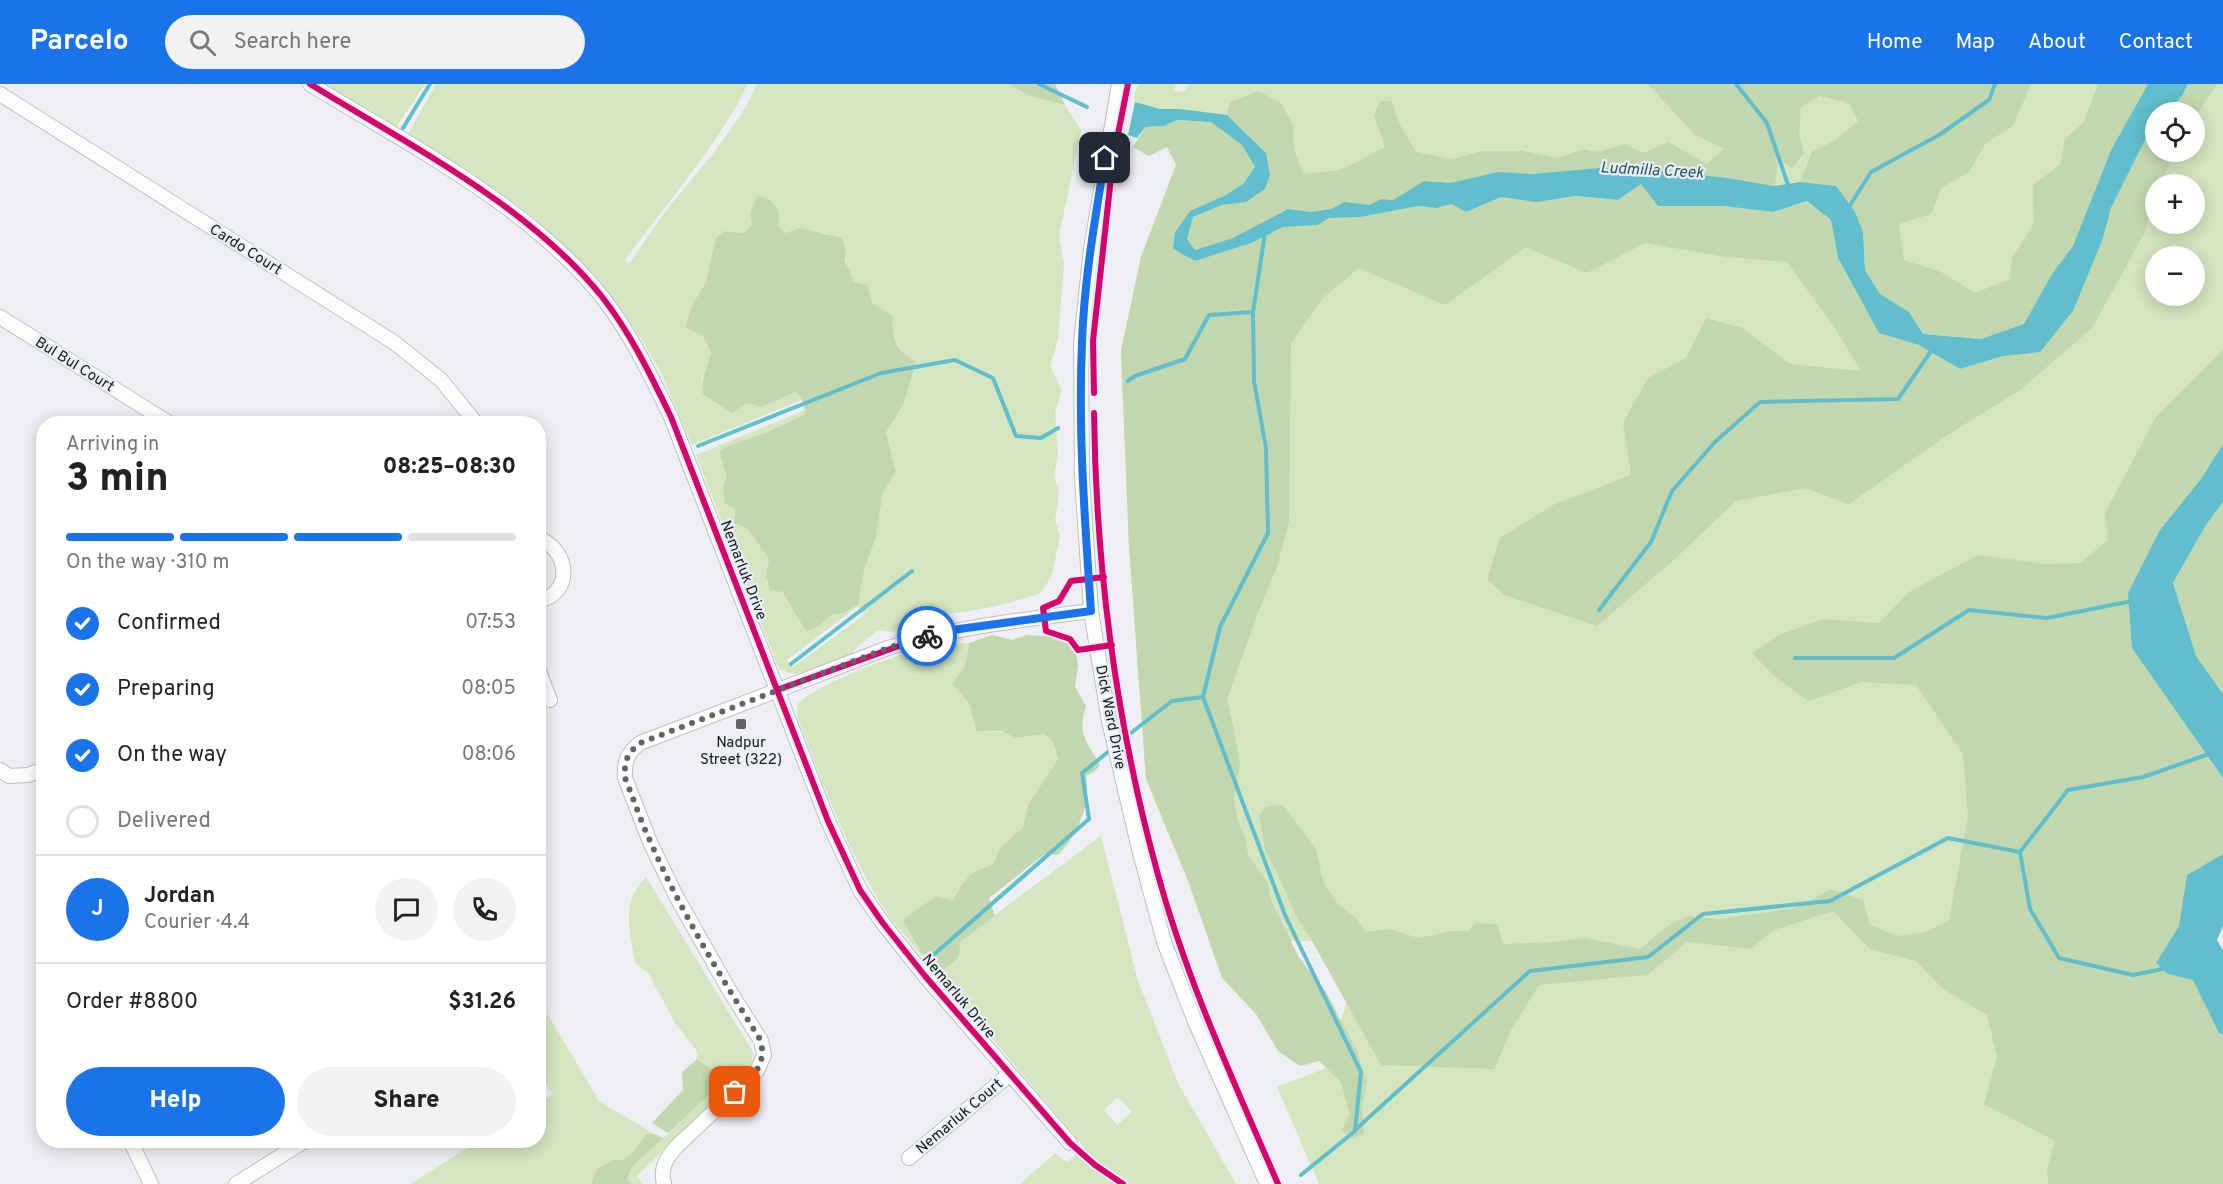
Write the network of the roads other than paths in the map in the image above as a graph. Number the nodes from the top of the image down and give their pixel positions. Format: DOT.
graph roads {
  1 [pos="310,84"];
  2 [pos="1118,87"];
  3 [pos="0,94"];
  4 [pos="0,317"];
  5 [pos="150,411"];
  6 [pos="147,416"];
  7 [pos="158,416"];
  8 [pos="470,416"];
  9 [pos="546,542"];
  10 [pos="546,598"];
  11 [pos="1091,611"];
  12 [pos="546,690"];
  13 [pos="777,690"];
  14 [pos="550,700"];
  15 [pos="0,770"];
  16 [pos="36,772"];
  17 [pos="1010,1074"];
  18 [pos="1070,1143"];
  19 [pos="134,1148"];
  20 [pos="293,1148"];
  21 [pos="909,1158"];
  22 [pos="663,1178"];
  23 [pos="151,1184"];
  24 [pos="236,1184"];
  25 [pos="1267,1184"];
  1 -- 13 [label="street, Nemarluk Drive"];
  2 -- 11 [label="street, Dick Ward Drive"];
  3 -- 8 [label="street, Cardo Court"];
  4 -- 5 [label="street, Bul Bul Court"];
  5 -- 6 [label="street"];
  5 -- 7 [label="street, Bul Bul Court"];
  9 -- 10 [label="street"];
  11 -- 13 [label="street"];
  11 -- 25 [label="street, Dick Ward Drive"];
  12 -- 14 [label="street"];
  13 -- 17 [label="street, Nemarluk Drive"];
  13 -- 22 [label="street"];
  15 -- 16 [label="street"];
  17 -- 18 [label="street, Nemarluk Drive"];
  17 -- 21 [label="street, Nemarluk Court"];
  19 -- 23 [label="street"];
  20 -- 24 [label="street"];
}
